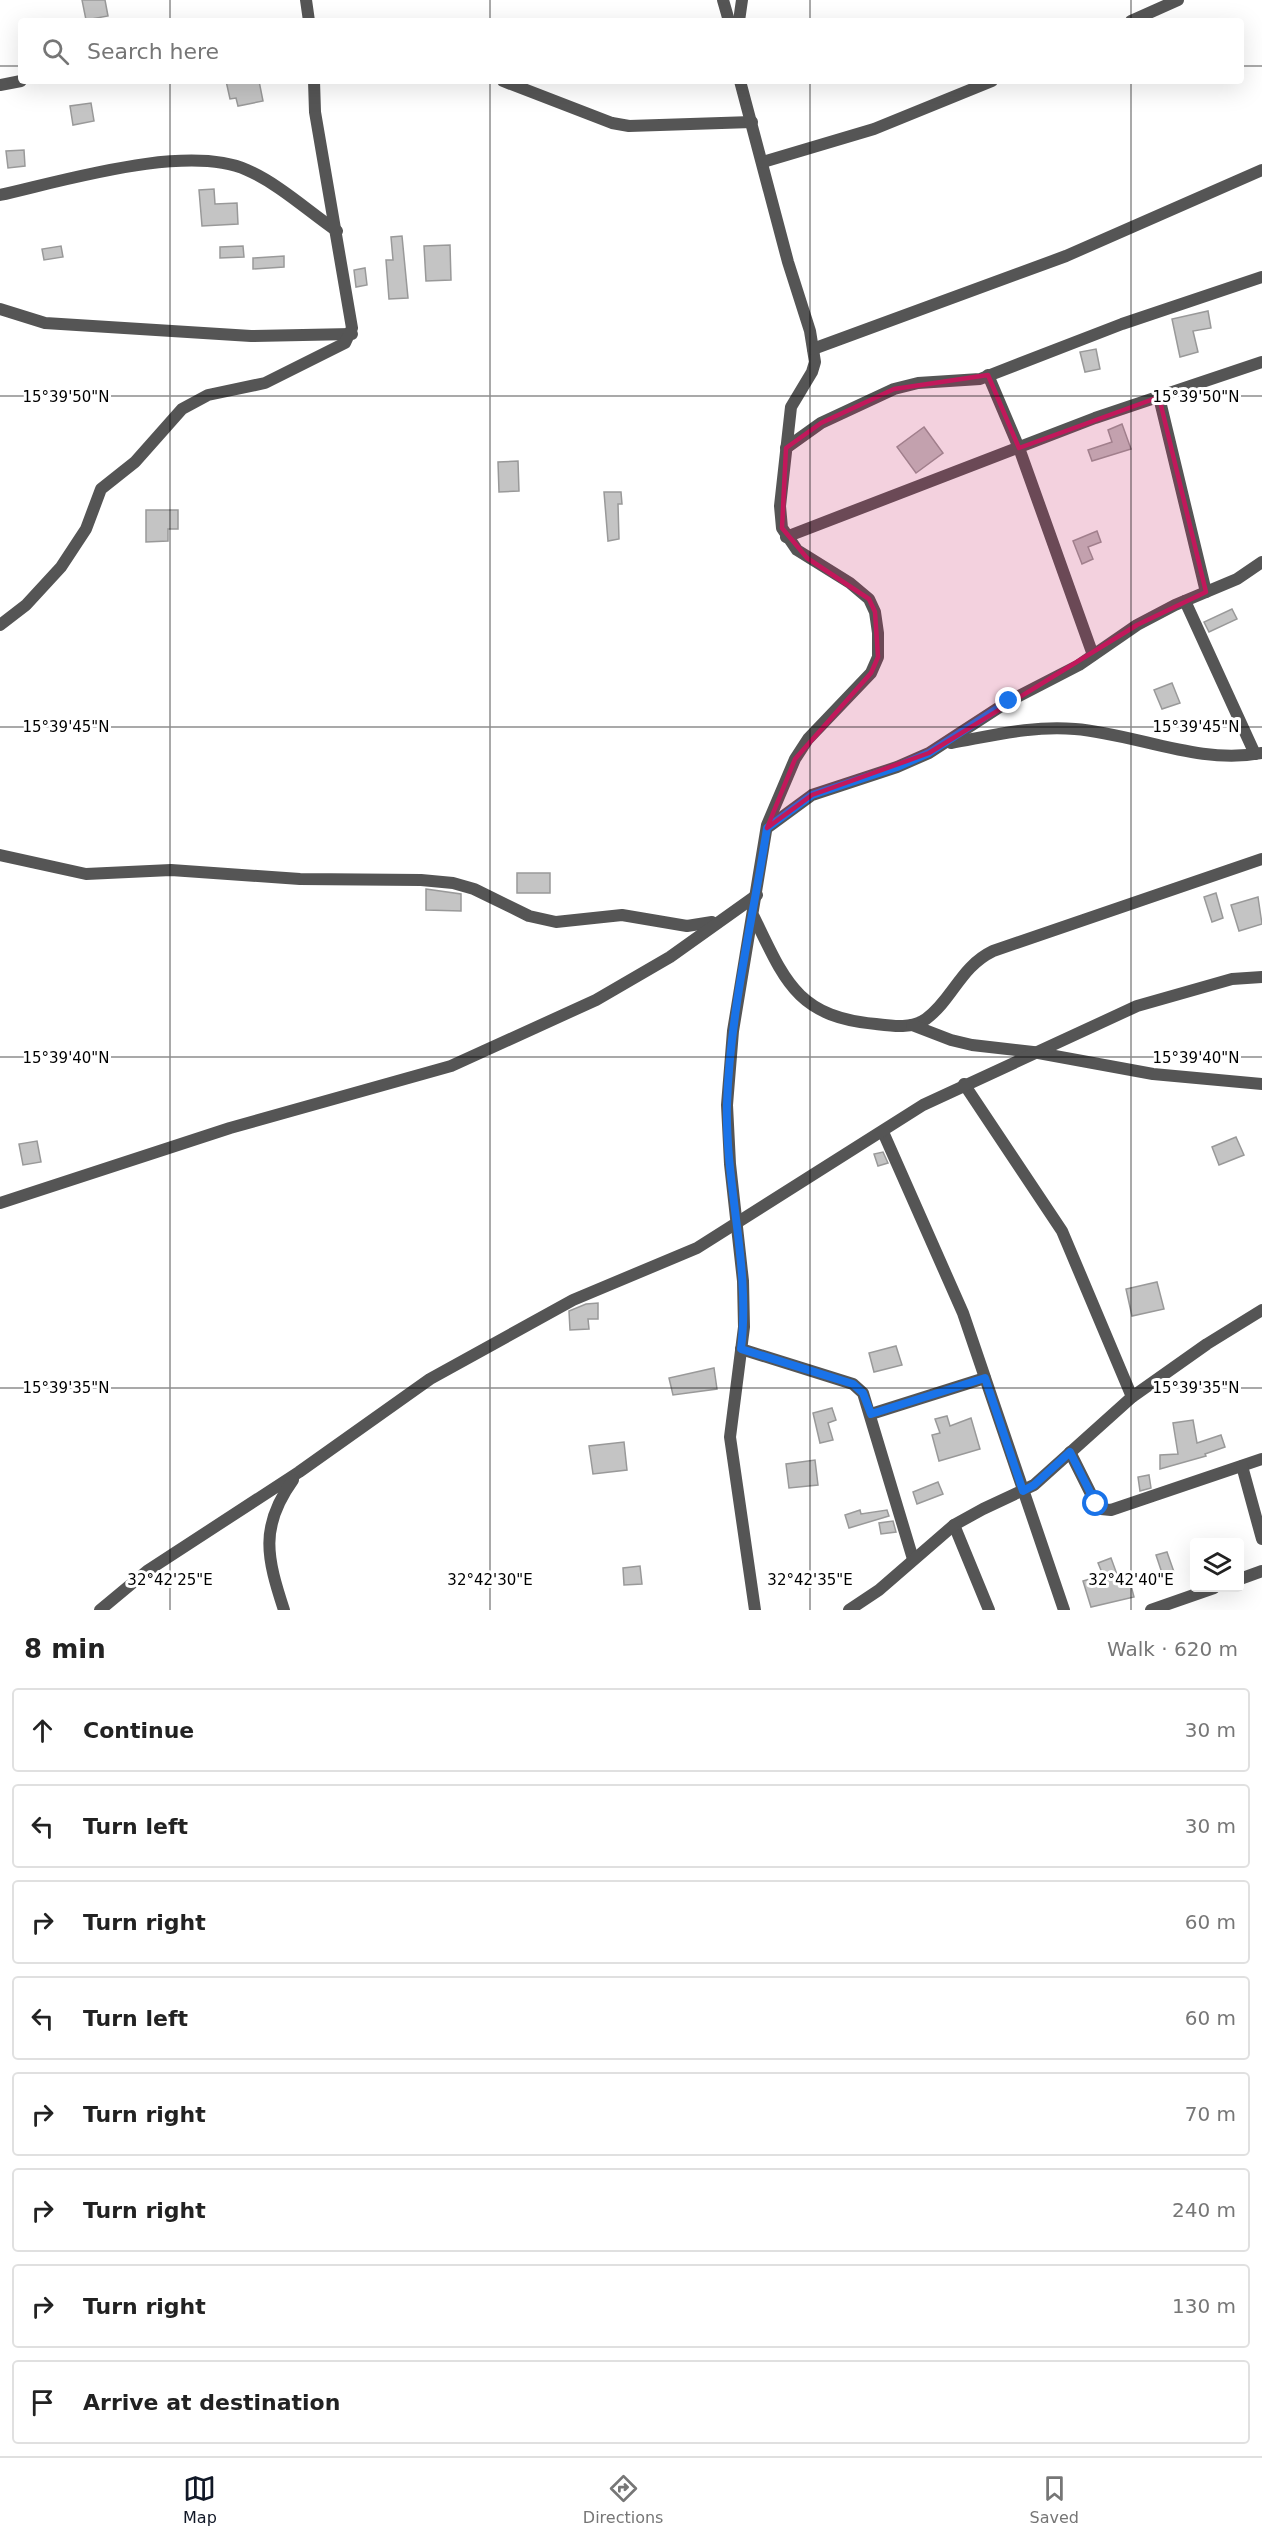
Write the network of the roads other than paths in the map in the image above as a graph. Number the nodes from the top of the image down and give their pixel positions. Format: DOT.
graph roads {
  1 [pos="306,0"];
  2 [pos="723,0"];
  3 [pos="742,0"];
  4 [pos="1178,0"];
  5 [pos="309,18"];
  6 [pos="728,18"];
  7 [pos="739,18"];
  8 [pos="1138,18"];
  9 [pos="18,82"];
  10 [pos="314,84"];
  11 [pos="511,84"];
  12 [pos="741,84"];
  13 [pos="985,84"];
  14 [pos="0,85"];
  15 [pos="752,122"];
  16 [pos="763,162"];
  17 [pos="1262,170"];
  18 [pos="0,195"];
  19 [pos="337,231"];
  20 [pos="1262,277"];
  21 [pos="0,309"];
  22 [pos="352,334"];
  23 [pos="813,349"];
  24 [pos="1262,362"];
  25 [pos="988,375"];
  26 [pos="1159,397"];
  27 [pos="786,448"];
  28 [pos="1019,448"];
  29 [pos="786,537"];
  30 [pos="1262,562"];
  31 [pos="1206,592"];
  32 [pos="1185,601"];
  33 [pos="0,625"];
  34 [pos="1093,655"];
  35 [pos="944,744"];
  36 [pos="1258,754"];
  37 [pos="767,828"];
  38 [pos="0,855"];
  39 [pos="1262,859"];
  40 [pos="757,895"];
  41 [pos="725,917"];
  42 [pos="753,917"];
  43 [pos="1262,977"];
  44 [pos="912,1025"];
  45 [pos="1033,1052"];
  46 [pos="964,1084"];
  47 [pos="1262,1084"];
  48 [pos="883,1132"];
  49 [pos="0,1203"];
  50 [pos="738,1224"];
  51 [pos="1262,1310"];
  52 [pos="741,1349"];
  53 [pos="985,1378"];
  54 [pos="1132,1397"];
  55 [pos="871,1414"];
  56 [pos="1070,1452"];
  57 [pos="1262,1459"];
  58 [pos="1242,1466"];
  59 [pos="299,1472"];
  60 [pos="1023,1491"];
  61 [pos="954,1526"];
  62 [pos="1262,1539"];
  63 [pos="913,1559"];
  64 [pos="1262,1571"];
  65 [pos="1244,1577"];
  66 [pos="1200,1592"];
  67 [pos="100,1610"];
  68 [pos="284,1610"];
  69 [pos="755,1610"];
  70 [pos="849,1610"];
  71 [pos="989,1610"];
  72 [pos="1064,1610"];
  73 [pos="1151,1610"];
  1 -- 5 [label="street"];
  2 -- 6 [label="street"];
  3 -- 7 [label="street"];
  4 -- 8 [label="street"];
  9 -- 14 [label="street"];
  10 -- 19 [label="street"];
  11 -- 15 [label="street"];
  12 -- 15 [label="street"];
  13 -- 16 [label="street"];
  15 -- 16 [label="street"];
  16 -- 23 [label="street"];
  17 -- 23 [label="street"];
  18 -- 19 [label="street"];
  19 -- 22 [label="street"];
  20 -- 25 [label="street"];
  21 -- 22 [label="street"];
  22 -- 33 [label="street"];
  23 -- 27 [label="street"];
  24 -- 26 [label="street"];
  25 -- 27 [label="street"];
  25 -- 28 [label="street"];
  26 -- 28 [label="street"];
  26 -- 31 [label="street"];
  27 -- 29 [label="street"];
  28 -- 29 [label="street"];
  28 -- 34 [label="street"];
  29 -- 37 [label="street"];
  30 -- 31 [label="street"];
  31 -- 32 [label="street"];
  32 -- 34 [label="street"];
  32 -- 36 [label="street"];
  34 -- 35 [label="street"];
  35 -- 36 [label="street"];
  35 -- 37 [label="street"];
  37 -- 40 [label="street"];
  38 -- 41 [label="street"];
  39 -- 44 [label="street"];
  40 -- 41 [label="street"];
  40 -- 42 [label="street"];
  41 -- 49 [label="street"];
  42 -- 44 [label="street"];
  42 -- 50 [label="street"];
  43 -- 45 [label="street"];
  44 -- 45 [label="street"];
  45 -- 46 [label="street"];
  45 -- 47 [label="street"];
  46 -- 48 [label="street"];
  46 -- 54 [label="street"];
  48 -- 50 [label="street"];
  48 -- 53 [label="street"];
  50 -- 52 [label="street"];
  50 -- 59 [label="street"];
  51 -- 54 [label="street"];
  52 -- 55 [label="street"];
  52 -- 69 [label="street"];
  53 -- 55 [label="street"];
  53 -- 60 [label="street"];
  54 -- 56 [label="street"];
  55 -- 63 [label="street"];
  56 -- 58 [label="street"];
  56 -- 60 [label="street"];
  57 -- 58 [label="street"];
  58 -- 62 [label="street"];
  59 -- 67 [label="street"];
  59 -- 68 [label="street"];
  60 -- 61 [label="street"];
  60 -- 72 [label="street"];
  61 -- 63 [label="street"];
  61 -- 71 [label="street"];
  63 -- 70 [label="street"];
  64 -- 65 [label="street"];
  66 -- 73 [label="street"];
}
